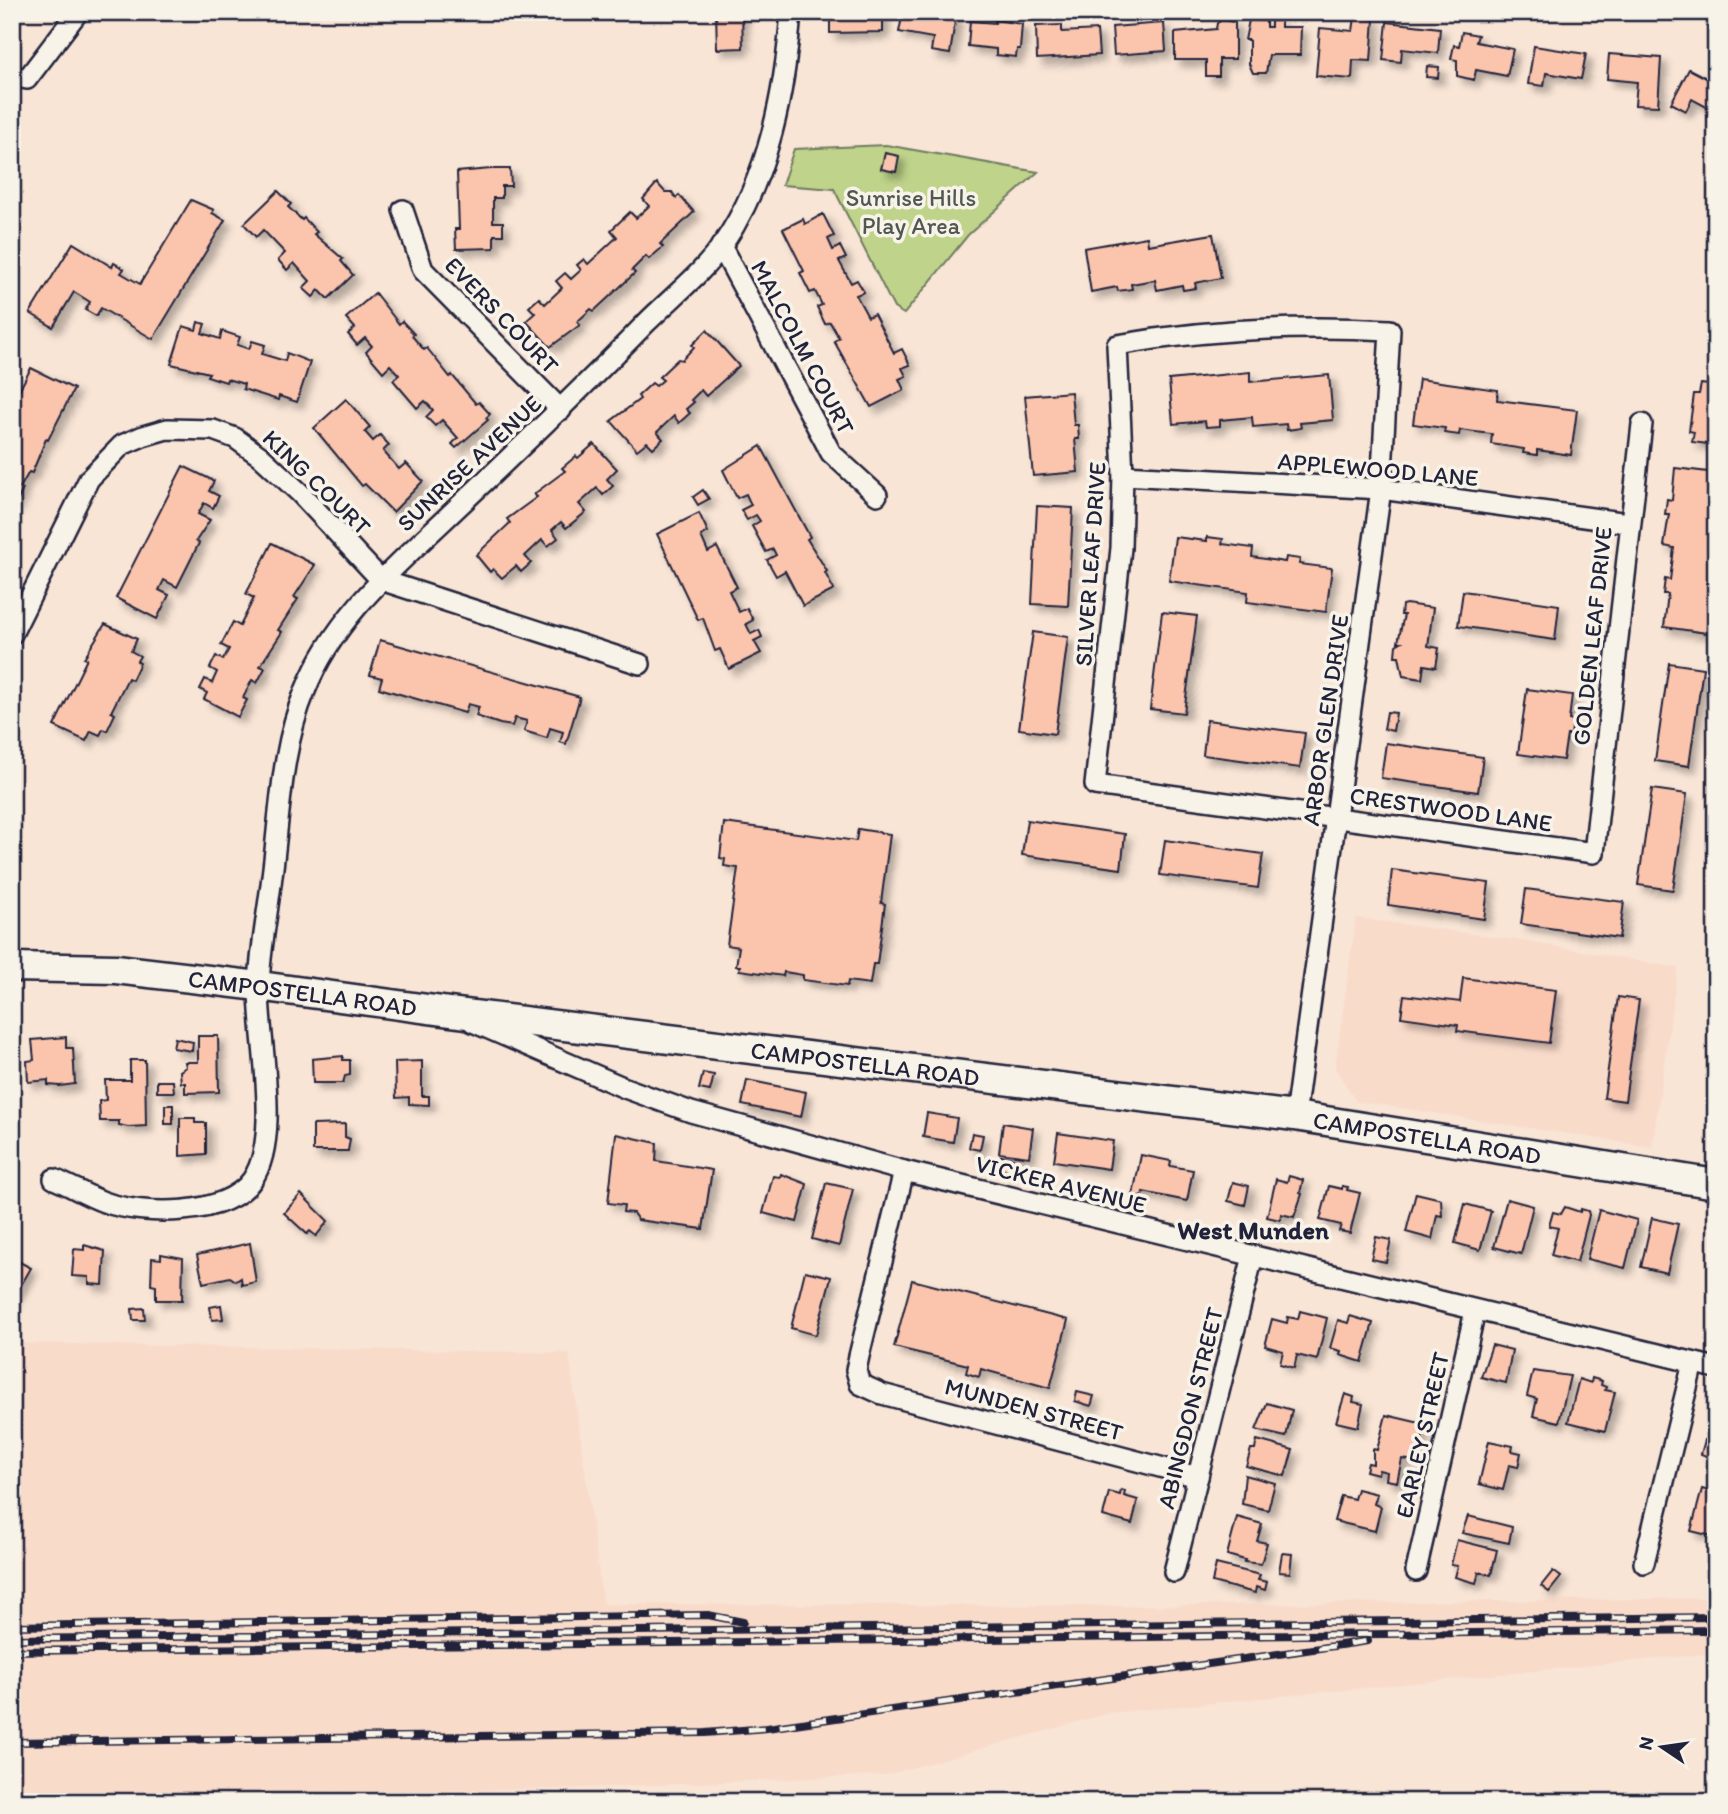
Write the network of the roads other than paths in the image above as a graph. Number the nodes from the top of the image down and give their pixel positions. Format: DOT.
graph roads {
  1 [pos="78,12"];
  2 [pos="791,12"];
  3 [pos="20,77"];
  4 [pos="403,209"];
  5 [pos="721,246"];
  6 [pos="1117,345"];
  7 [pos="561,410"];
  8 [pos="1642,424"];
  9 [pos="1123,475"];
  10 [pos="1381,489"];
  11 [pos="877,495"];
  12 [pos="1628,523"];
  13 [pos="381,580"];
  14 [pos="12,634"];
  15 [pos="640,664"];
  16 [pos="1095,785"];
  17 [pos="1336,819"];
  18 [pos="1594,853"];
  19 [pos="12,967"];
  20 [pos="259,986"];
  21 [pos="450,1012"];
  22 [pos="1295,1116"];
  23 [pos="904,1171"];
  24 [pos="54,1179"];
  25 [pos="1716,1184"];
  26 [pos="1253,1256"];
  27 [pos="1475,1311"];
  28 [pos="1693,1363"];
  29 [pos="1716,1368"];
  30 [pos="1198,1477"];
  31 [pos="1644,1563"];
  32 [pos="1416,1571"];
  33 [pos="1174,1572"];
  1 -- 3 [label="street"];
  2 -- 5 [label="street, SUNRISE AVENUE"];
  4 -- 7 [label="street, EVERS COURT"];
  5 -- 7 [label="street, SUNRISE AVENUE"];
  5 -- 11 [label="street, MALCOLM COURT"];
  6 -- 9 [label="street, SILVER LEAF DRIVE"];
  6 -- 10 [label="street, ARBOR GLEN DRIVE"];
  7 -- 13 [label="street, SUNRISE AVENUE"];
  8 -- 12 [label="street, GOLDEN LEAF DRIVE"];
  9 -- 10 [label="street, APPLEWOOD LANE"];
  9 -- 16 [label="street, SILVER LEAF DRIVE"];
  10 -- 12 [label="street, APPLEWOOD LANE"];
  10 -- 17 [label="street, ARBOR GLEN DRIVE"];
  12 -- 18 [label="street, GOLDEN LEAF DRIVE"];
  13 -- 14 [label="street, KING COURT"];
  13 -- 15 [label="street, KING COURT"];
  13 -- 20 [label="street, SUNRISE AVENUE"];
  16 -- 17 [label="street, CRESTWOOD LANE"];
  17 -- 18 [label="street, CRESTWOOD LANE"];
  17 -- 22 [label="street, ARBOR GLEN DRIVE"];
  19 -- 20 [label="main road, CAMPOSTELLA ROAD"];
  20 -- 21 [label="main road, CAMPOSTELLA ROAD"];
  20 -- 24 [label="street, SUNRISE AVENUE"];
  21 -- 22 [label="main road, CAMPOSTELLA ROAD"];
  21 -- 23 [label="street, VICKER AVENUE"];
  22 -- 25 [label="main road, CAMPOSTELLA ROAD"];
  23 -- 26 [label="street, VICKER AVENUE"];
  23 -- 30 [label="street, MUNDEN STREET"];
  26 -- 27 [label="street, VICKER AVENUE"];
  26 -- 30 [label="street, ABINGDON STREET"];
  27 -- 28 [label="street, VICKER AVENUE"];
  27 -- 32 [label="street, EARLEY STREET"];
  28 -- 29 [label="street, VICKER AVENUE"];
  28 -- 31 [label="street"];
  30 -- 33 [label="street, ABINGDON STREET"];
}
